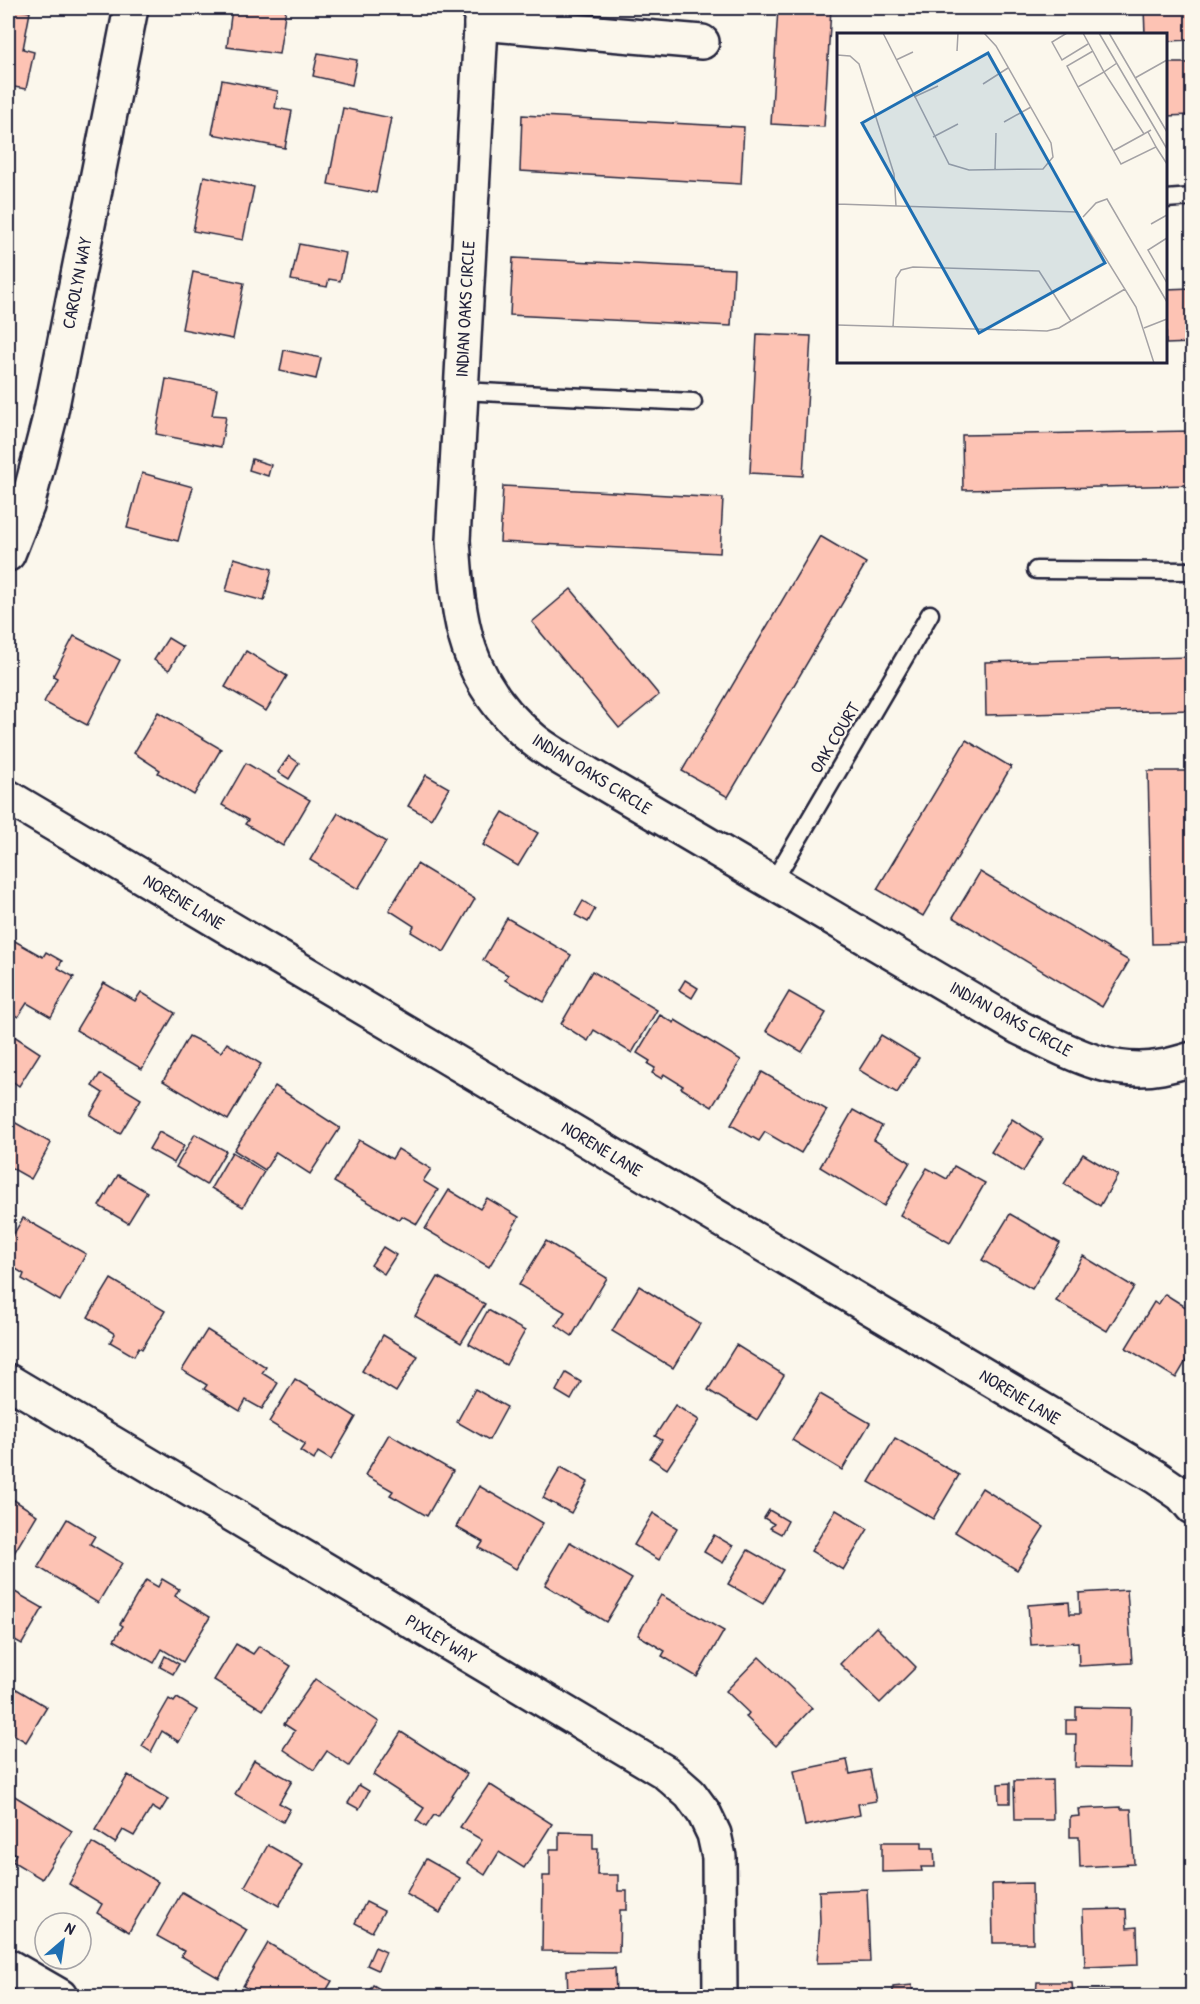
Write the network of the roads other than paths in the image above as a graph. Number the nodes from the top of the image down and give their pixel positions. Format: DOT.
graph roads {
  1 [pos="131,8"];
  2 [pos="481,15"];
  3 [pos="702,42"];
  4 [pos="1192,197"];
  5 [pos="1167,199"];
  6 [pos="461,391"];
  7 [pos="693,402"];
  8 [pos="8,554"];
  9 [pos="1036,570"];
  10 [pos="1192,570"];
  11 [pos="930,614"];
  12 [pos="8,797"];
  13 [pos="773,882"];
  14 [pos="1192,1059"];
  15 [pos="8,1381"];
  16 [pos="1192,1507"];
  17 [pos="8,1966"];
  18 [pos="60,1996"];
  19 [pos="720,1996"];
  1 -- 8 [label="street, CAROLYN WAY"];
  2 -- 3 [label="street"];
  2 -- 6 [label="street, INDIAN OAKS CIRCLE"];
  4 -- 5 [label="lane"];
  6 -- 7 [label="lane"];
  6 -- 13 [label="street, INDIAN OAKS CIRCLE"];
  9 -- 10 [label="lane"];
  11 -- 13 [label="lane, OAK COURT"];
  12 -- 16 [label="street, NORENE LANE"];
  13 -- 14 [label="street, INDIAN OAKS CIRCLE"];
  15 -- 19 [label="street, PIXLEY WAY"];
  17 -- 18 [label="street"];
}
